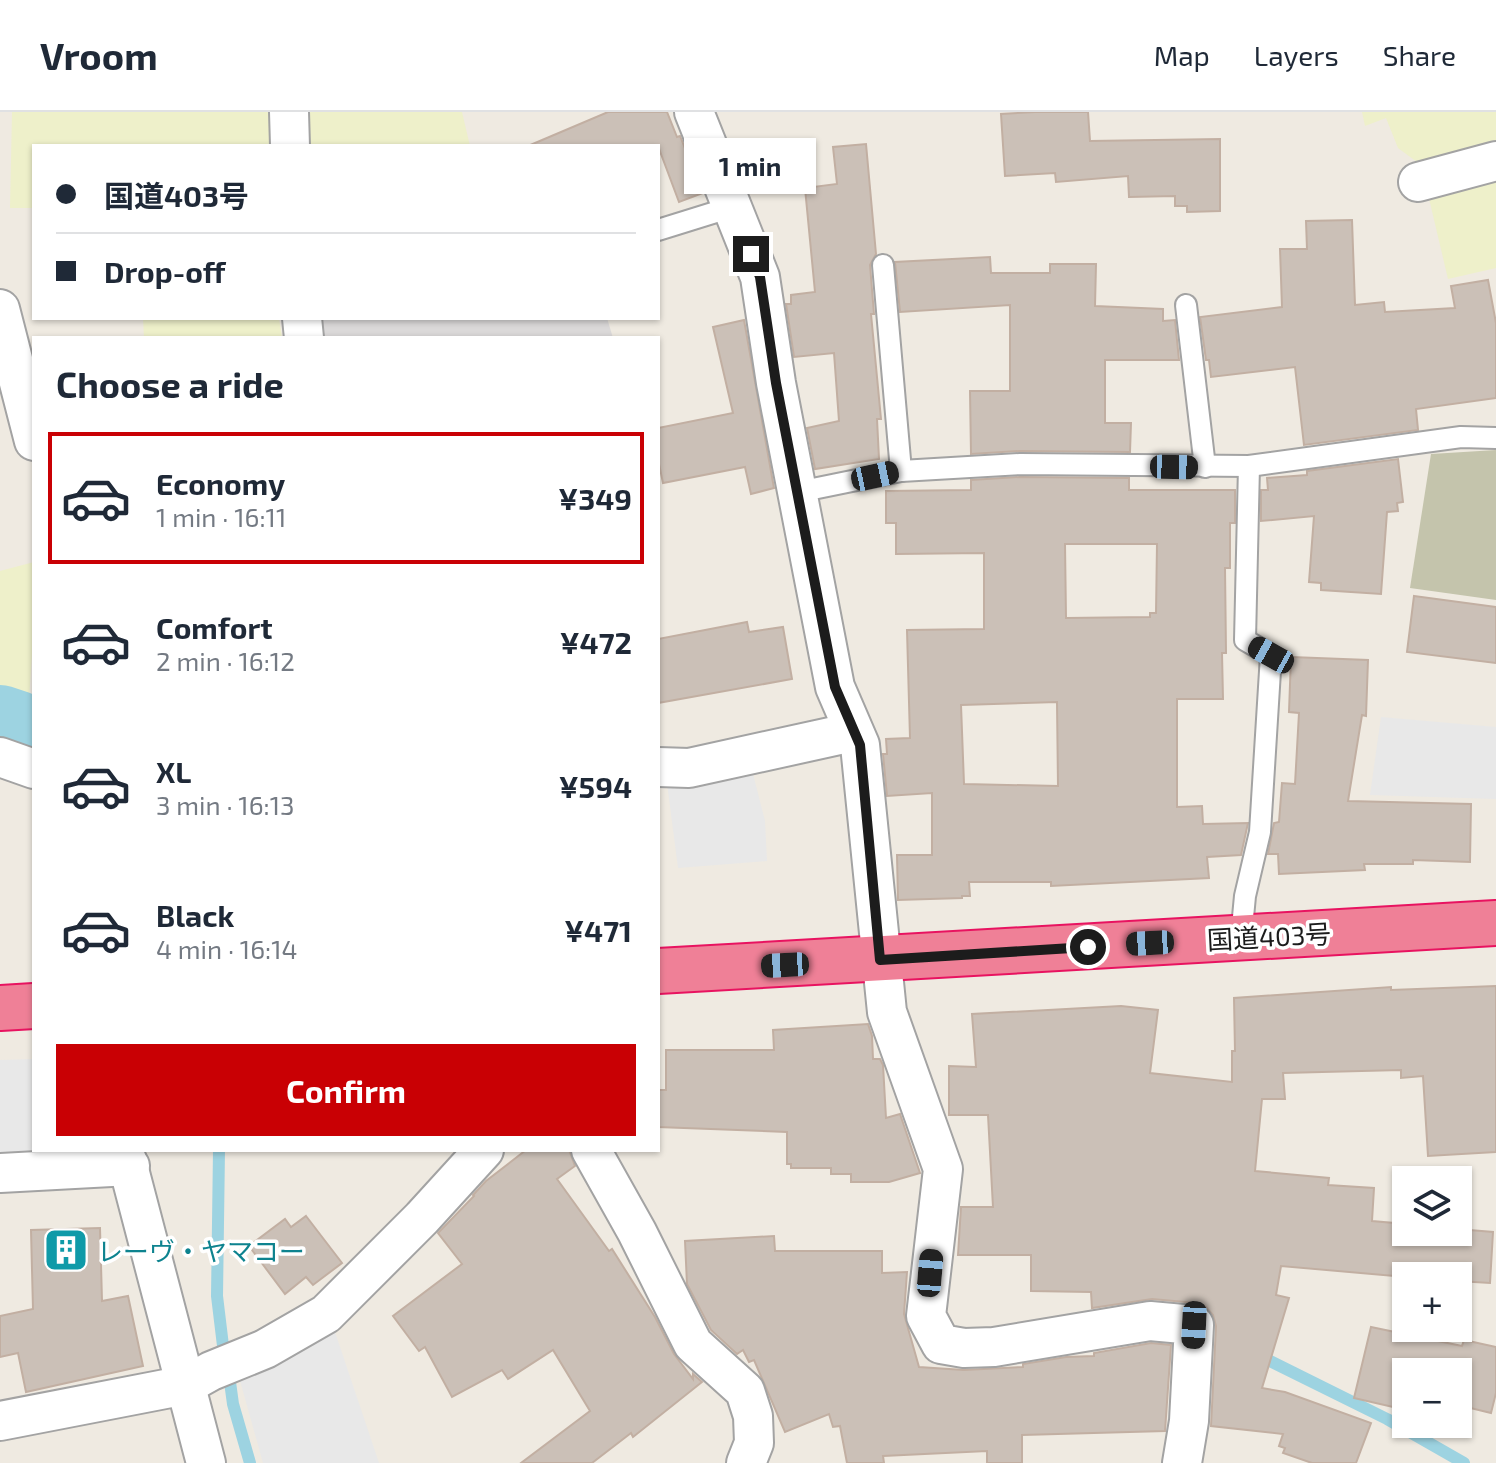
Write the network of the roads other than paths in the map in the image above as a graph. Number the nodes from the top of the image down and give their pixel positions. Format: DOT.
graph roads {
  1 [pos="289,112"];
  2 [pos="694,112"];
  3 [pos="290,144"];
  4 [pos="1496,161"];
  5 [pos="1418,182"];
  6 [pos="732,207"];
  7 [pos="660,229"];
  8 [pos="883,265"];
  9 [pos="1186,305"];
  10 [pos="0,309"];
  11 [pos="32,433"];
  12 [pos="1496,438"];
  13 [pos="1249,466"];
  14 [pos="1205,467"];
  15 [pos="901,471"];
  16 [pos="798,492"];
  17 [pos="853,732"];
  18 [pos="0,757"];
  19 [pos="660,767"];
  20 [pos="32,768"];
  21 [pos="1496,923"];
  22 [pos="1241,938"];
  23 [pos="880,960"];
  24 [pos="660,971"];
  25 [pos="32,1006"];
  26 [pos="0,1008"];
  27 [pos="482,1152"];
  28 [pos="592,1152"];
  29 [pos="127,1158"];
  30 [pos="0,1173"];
  31 [pos="186,1385"];
  32 [pos="0,1421"];
  33 [pos="206,1463"];
  34 [pos="746,1463"];
  35 [pos="1182,1463"];
  1 -- 3 [label="street"];
  2 -- 6 [label="street"];
  4 -- 5 [label="street"];
  6 -- 7 [label="lane"];
  6 -- 16 [label="street"];
  8 -- 15 [label="lane"];
  9 -- 14 [label="lane"];
  10 -- 11 [label="street"];
  12 -- 13 [label="lane"];
  13 -- 14 [label="lane"];
  13 -- 22 [label="lane"];
  14 -- 15 [label="lane"];
  15 -- 16 [label="lane"];
  16 -- 17 [label="street"];
  17 -- 19 [label="street"];
  17 -- 23 [label="street"];
  18 -- 20 [label="street"];
  21 -- 22 [label="highway, 国道403号"];
  22 -- 23 [label="highway, 国道403号"];
  23 -- 24 [label="highway, 国道403号"];
  23 -- 35 [label="street"];
  25 -- 26 [label="highway"];
  27 -- 31 [label="street"];
  28 -- 34 [label="street"];
  29 -- 30 [label="street"];
  29 -- 31 [label="street"];
  31 -- 32 [label="street"];
  31 -- 33 [label="street"];
}
